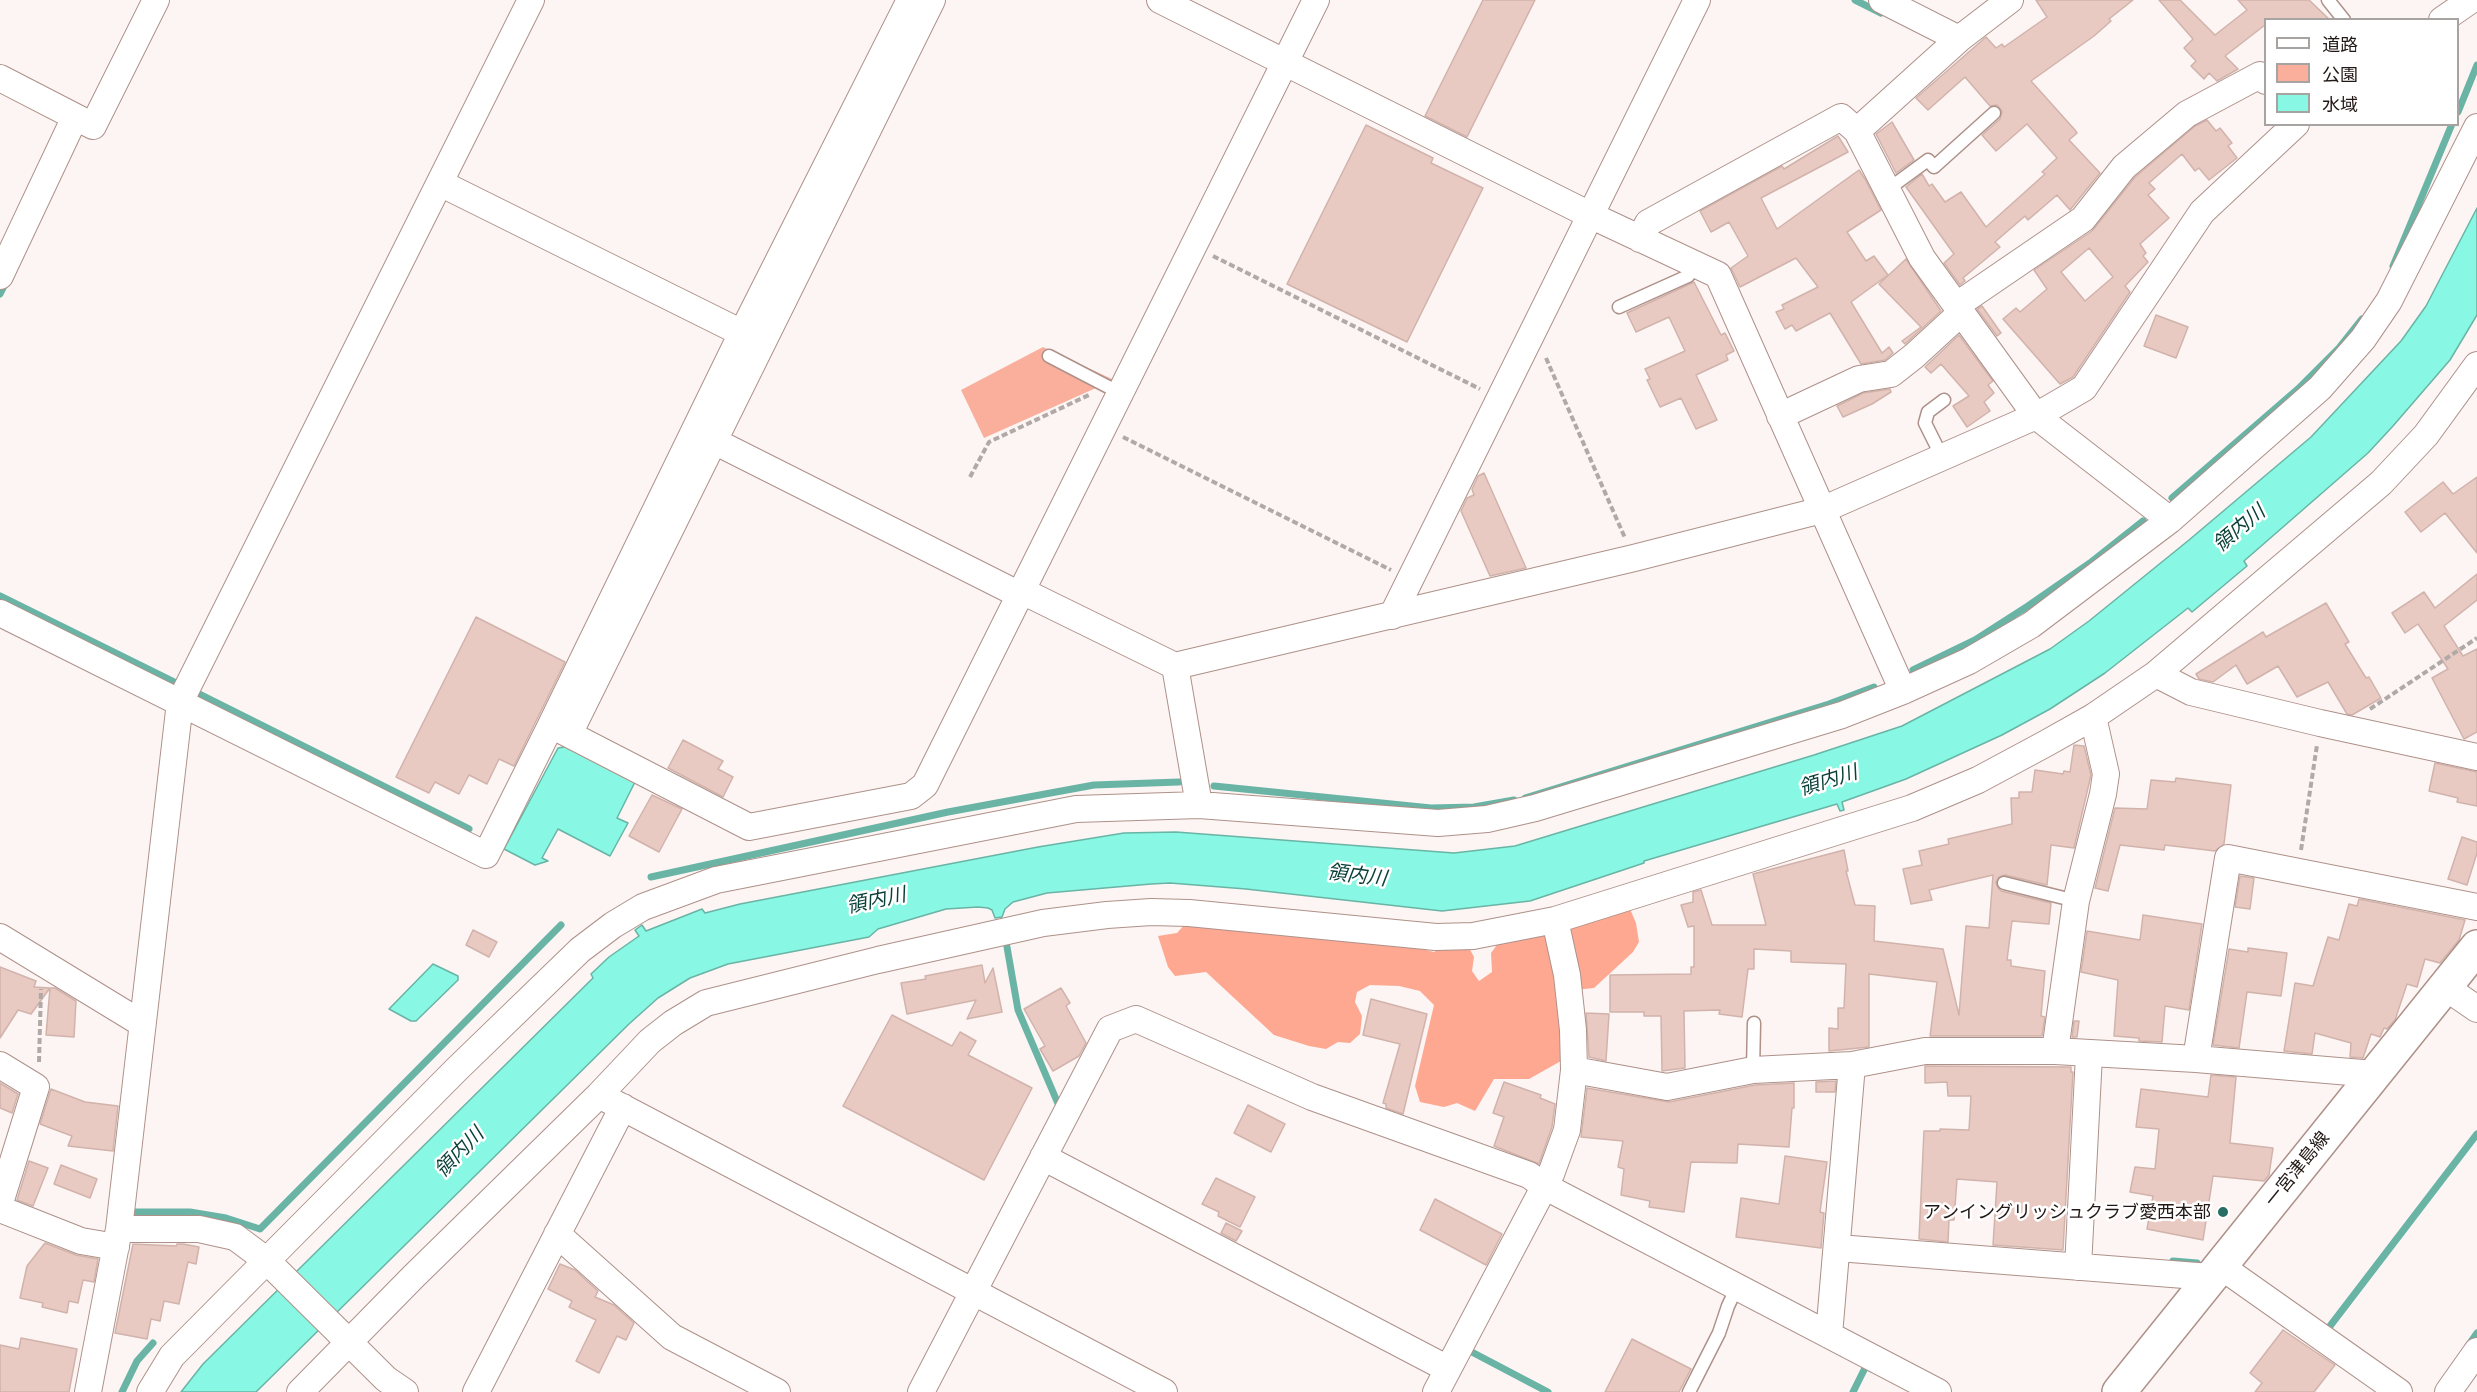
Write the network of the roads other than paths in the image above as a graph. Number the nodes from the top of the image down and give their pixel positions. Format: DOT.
graph roads {
  1 [pos="156,0"];
  2 [pos="531,0"];
  3 [pos="910,0"];
  4 [pos="933,0"];
  5 [pos="1160,0"];
  6 [pos="1316,0"];
  7 [pos="1697,0"];
  8 [pos="1881,0"];
  9 [pos="2010,0"];
  10 [pos="2328,0"];
  11 [pos="2471,0"];
  12 [pos="2342,18"];
  13 [pos="2445,18"];
  14 [pos="1959,39"];
  15 [pos="1286,62"];
  16 [pos="0,78"];
  17 [pos="2264,80"];
  18 [pos="1994,113"];
  19 [pos="75,117"];
  20 [pos="2294,126"];
  21 [pos="2477,128"];
  22 [pos="1857,131"];
  23 [pos="440,183"];
  24 [pos="1887,190"];
  25 [pos="1590,215"];
  26 [pos="1640,239"];
  27 [pos="1696,265"];
  28 [pos="0,276"];
  29 [pos="1619,307"];
  30 [pos="1959,309"];
  31 [pos="742,333"];
  32 [pos="1049,356"];
  33 [pos="2477,365"];
  34 [pos="1114,390"];
  35 [pos="1944,400"];
  36 [pos="1780,416"];
  37 [pos="2036,416"];
  38 [pos="704,436"];
  39 [pos="1941,458"];
  40 [pos="1822,510"];
  41 [pos="2170,520"];
  42 [pos="1021,593"];
  43 [pos="0,613"];
  44 [pos="1392,616"];
  45 [pos="1175,666"];
  46 [pos="2156,674"];
  47 [pos="1903,691"];
  48 [pos="180,702"];
  49 [pos="2093,717"];
  50 [pos="560,730"];
  51 [pos="2477,757"];
  52 [pos="1199,805"];
  53 [pos="2004,883"];
  54 [pos="2076,901"];
  55 [pos="2477,907"];
  56 [pos="1555,920"];
  57 [pos="0,937"];
  58 [pos="2477,946"];
  59 [pos="2445,987"];
  60 [pos="2477,1009"];
  61 [pos="141,1023"];
  62 [pos="1754,1023"];
  63 [pos="2055,1051"];
  64 [pos="2088,1054"];
  65 [pos="2196,1059"];
  66 [pos="0,1065"];
  67 [pos="1852,1065"];
  68 [pos="1574,1070"];
  69 [pos="1753,1070"];
  70 [pos="2374,1074"];
  71 [pos="599,1095"];
  72 [pos="623,1107"];
  73 [pos="1043,1158"];
  74 [pos="1544,1186"];
  75 [pos="0,1203"];
  76 [pos="0,1209"];
  77 [pos="557,1234"];
  78 [pos="117,1238"];
  79 [pos="1838,1248"];
  80 [pos="269,1263"];
  81 [pos="2078,1267"];
  82 [pos="2215,1271"];
  83 [pos="1737,1287"];
  84 [pos="974,1291"];
  85 [pos="1829,1335"];
  86 [pos="346,1342"];
  87 [pos="2477,1351"];
  88 [pos="1448,1369"];
  89 [pos="88,1392"];
  90 [pos="150,1392"];
  91 [pos="300,1392"];
  92 [pos="405,1392"];
  93 [pos="476,1392"];
  94 [pos="777,1392"];
  95 [pos="921,1392"];
  96 [pos="1164,1392"];
  97 [pos="1436,1392"];
  98 [pos="1689,1392"];
  99 [pos="1938,1392"];
  100 [pos="2119,1392"];
  101 [pos="2399,1392"];
  102 [pos="2448,1392"];
  1 -- 19 [label="street"];
  2 -- 23 [label="street"];
  3 -- 31 [label="street"];
  4 -- 38 [label="street"];
  5 -- 15 [label="street"];
  6 -- 15 [label="street"];
  7 -- 25 [label="street"];
  8 -- 14 [label="street"];
  9 -- 14 [label="street"];
  10 -- 12 [label="lane"];
  11 -- 13 [label="street"];
  14 -- 22 [label="street"];
  15 -- 25 [label="street"];
  15 -- 34 [label="street"];
  16 -- 19 [label="street"];
  17 -- 30 [label="street"];
  18 -- 24 [label="lane"];
  19 -- 28 [label="street"];
  20 -- 37 [label="street"];
  21 -- 41 [label="street"];
  22 -- 24 [label="street"];
  22 -- 26 [label="street"];
  23 -- 31 [label="street"];
  23 -- 48 [label="street"];
  24 -- 30 [label="street"];
  25 -- 26 [label="street"];
  25 -- 44 [label="street"];
  26 -- 27 [label="street"];
  27 -- 29 [label="lane"];
  27 -- 36 [label="street"];
  30 -- 36 [label="street"];
  30 -- 37 [label="street"];
  31 -- 38 [label="street"];
  32 -- 34 [label="lane"];
  33 -- 46 [label="street"];
  34 -- 42 [label="street"];
  35 -- 39 [label="lane"];
  36 -- 40 [label="street"];
  37 -- 39 [label="street"];
  37 -- 41 [label="street"];
  38 -- 42 [label="street"];
  38 -- 50 [label="street"];
  39 -- 40 [label="street"];
  40 -- 44 [label="street"];
  40 -- 47 [label="street"];
  41 -- 47 [label="street"];
  42 -- 45 [label="street"];
  42 -- 50 [label="street"];
  43 -- 48 [label="street"];
  44 -- 45 [label="street"];
  45 -- 52 [label="street"];
  46 -- 49 [label="street"];
  46 -- 51 [label="street"];
  47 -- 52 [label="street"];
  48 -- 50 [label="street"];
  48 -- 61 [label="street"];
  49 -- 54 [label="street"];
  49 -- 56 [label="street"];
  52 -- 80 [label="street"];
  53 -- 54 [label="lane"];
  54 -- 63 [label="street"];
  55 -- 65 [label="street"];
  56 -- 68 [label="street"];
  56 -- 71 [label="street"];
  57 -- 61 [label="street"];
  58 -- 59 [label="main road, 一宮津島線"];
  59 -- 60 [label="street"];
  59 -- 70 [label="main road, 一宮津島線"];
  61 -- 78 [label="street"];
  62 -- 69 [label="lane"];
  63 -- 64 [label="street"];
  63 -- 67 [label="street"];
  64 -- 65 [label="street"];
  64 -- 81 [label="street"];
  65 -- 70 [label="street"];
  66 -- 75 [label="street"];
  67 -- 69 [label="street"];
  67 -- 79 [label="street"];
  68 -- 69 [label="street"];
  68 -- 74 [label="street"];
  70 -- 82 [label="main road, 一宮津島線"];
  71 -- 72 [label="street"];
  71 -- 86 [label="street"];
  72 -- 77 [label="street"];
  72 -- 84 [label="street"];
  73 -- 74 [label="street"];
  73 -- 84 [label="street"];
  73 -- 88 [label="street"];
  74 -- 83 [label="street"];
  74 -- 88 [label="street"];
  76 -- 78 [label="street"];
  77 -- 93 [label="street"];
  77 -- 94 [label="street"];
  78 -- 80 [label="street"];
  78 -- 89 [label="street"];
  79 -- 81 [label="street"];
  79 -- 85 [label="street"];
  80 -- 86 [label="street"];
  80 -- 90 [label="street"];
  81 -- 82 [label="street"];
  82 -- 100 [label="main road, 一宮津島線"];
  82 -- 101 [label="street"];
  83 -- 85 [label="street"];
  83 -- 98 [label="lane"];
  84 -- 95 [label="street"];
  84 -- 96 [label="street"];
  85 -- 99 [label="street"];
  86 -- 91 [label="street"];
  86 -- 92 [label="street"];
  87 -- 102 [label="street"];
  88 -- 97 [label="street"];
}
